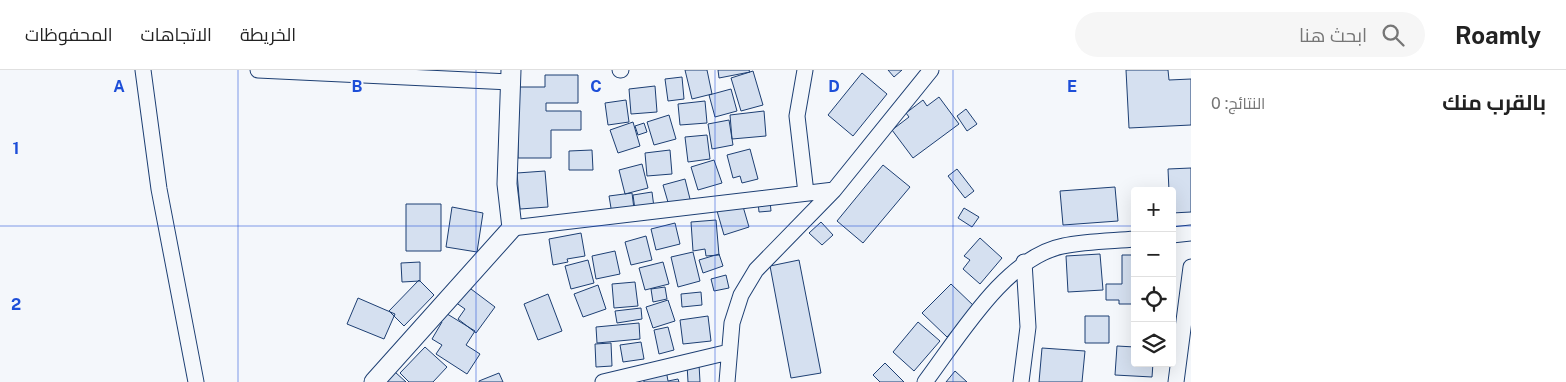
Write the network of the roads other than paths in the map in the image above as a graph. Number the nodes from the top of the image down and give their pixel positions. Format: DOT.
graph roads {
  1 [pos="143,70"];
  2 [pos="258,70"];
  3 [pos="805,70"];
  4 [pos="931,70"];
  5 [pos="404,74"];
  6 [pos="511,76"];
  7 [pos="834,190"];
  8 [pos="806,193"];
  9 [pos="512,228"];
  10 [pos="1191,233"];
  11 [pos="1176,235"];
  12 [pos="1131,239"];
  13 [pos="1024,262"];
  14 [pos="1191,267"];
  15 [pos="729,352"];
  16 [pos="196,382"];
  17 [pos="374,382"];
  18 [pos="603,382"];
  19 [pos="727,382"];
  20 [pos="925,382"];
  21 [pos="1021,382"];
  22 [pos="1176,382"];
  1 -- 16 [label="street"];
  2 -- 5 [label="street"];
  3 -- 8 [label="street"];
  4 -- 7 [label="street"];
  5 -- 6 [label="street"];
  6 -- 9 [label="street"];
  7 -- 8 [label="street"];
  7 -- 15 [label="street"];
  8 -- 9 [label="street"];
  9 -- 17 [label="street"];
  10 -- 11 [label="street"];
  12 -- 13 [label="street"];
  13 -- 20 [label="street"];
  13 -- 21 [label="street"];
  14 -- 22 [label="street"];
  15 -- 18 [label="street"];
  15 -- 19 [label="street"];
}
